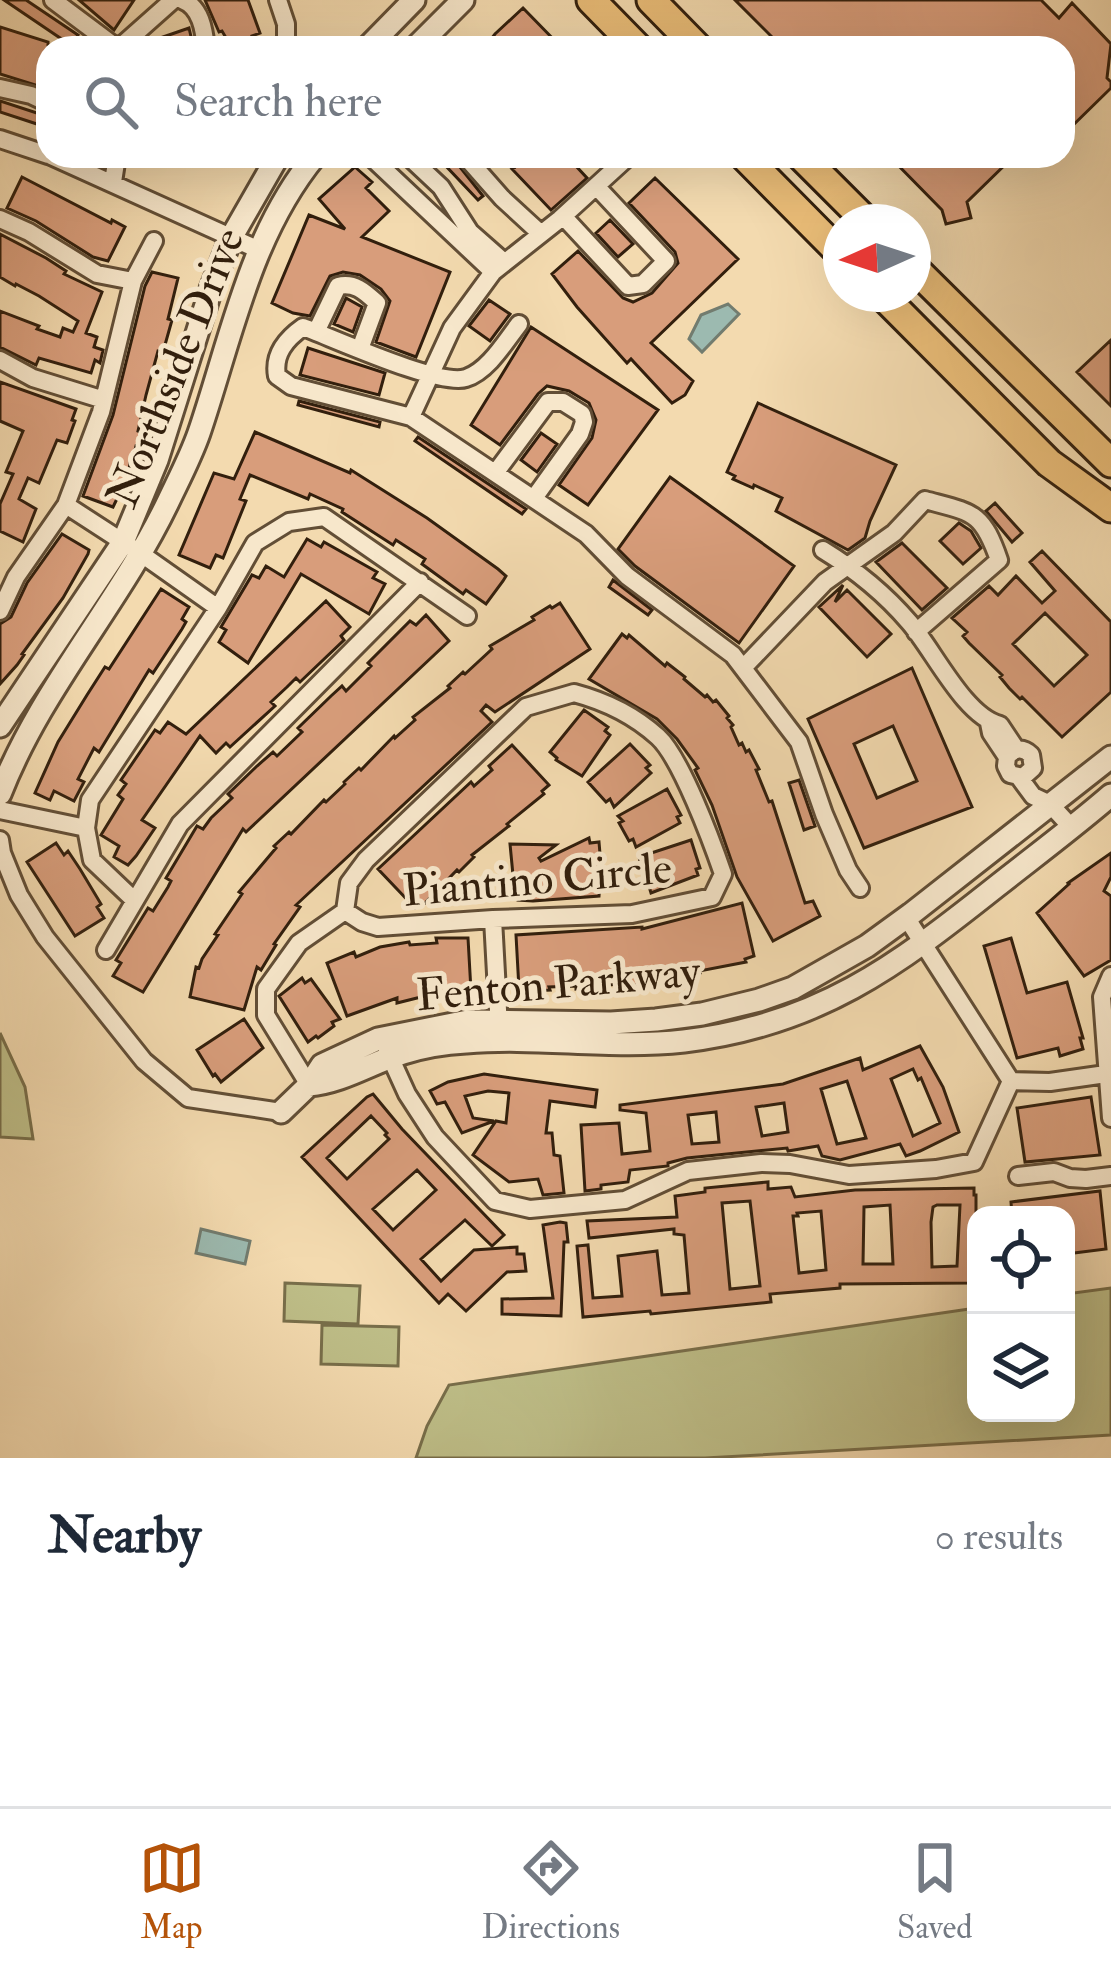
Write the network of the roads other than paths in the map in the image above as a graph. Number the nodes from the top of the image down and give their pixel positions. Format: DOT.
graph roads {
  1 [pos="53,0"];
  2 [pos="173,0"];
  3 [pos="182,0"];
  4 [pos="278,0"];
  5 [pos="414,0"];
  6 [pos="463,0"];
  7 [pos="591,0"];
  8 [pos="651,0"];
  9 [pos="102,36"];
  10 [pos="132,36"];
  11 [pos="205,36"];
  12 [pos="286,36"];
  13 [pos="380,36"];
  14 [pos="427,36"];
  15 [pos="626,36"];
  16 [pos="686,36"];
  17 [pos="0,88"];
  18 [pos="36,97"];
  19 [pos="0,139"];
  20 [pos="36,151"];
  21 [pos="80,168"];
  22 [pos="115,168"];
  23 [pos="271,168"];
  24 [pos="305,168"];
  25 [pos="385,168"];
  26 [pos="421,168"];
  27 [pos="476,168"];
  28 [pos="616,168"];
  29 [pos="756,168"];
  30 [pos="813,168"];
  31 [pos="113,182"];
  32 [pos="596,186"];
  33 [pos="849,204"];
  34 [pos="563,216"];
  35 [pos="0,219"];
  36 [pos="454,222"];
  37 [pos="540,233"];
  38 [pos="823,236"];
  39 [pos="231,238"];
  40 [pos="154,241"];
  41 [pos="259,250"];
  42 [pos="499,267"];
  43 [pos="133,281"];
  44 [pos="931,285"];
  45 [pos="899,312"];
  46 [pos="519,324"];
  47 [pos="316,332"];
  48 [pos="360,349"];
  49 [pos="0,360"];
  50 [pos="429,374"];
  51 [pos="180,389"];
  52 [pos="210,398"];
  53 [pos="104,400"];
  54 [pos="411,417"];
  55 [pos="1111,463"];
  56 [pos="496,472"];
  57 [pos="534,498"];
  58 [pos="65,505"];
  59 [pos="1111,508"];
  60 [pos="132,547"];
  61 [pos="823,550"];
  62 [pos="848,565"];
  63 [pos="419,582"];
  64 [pos="218,608"];
  65 [pos="0,611"];
  66 [pos="467,616"];
  67 [pos="916,632"];
  68 [pos="743,668"];
  69 [pos="0,726"];
  70 [pos="1111,757"];
  71 [pos="0,794"];
  72 [pos="1111,795"];
  73 [pos="1050,804"];
  74 [pos="0,810"];
  75 [pos="86,828"];
  76 [pos="1072,828"];
  77 [pos="0,841"];
  78 [pos="992,849"];
  79 [pos="1012,874"];
  80 [pos="860,888"];
  81 [pos="134,901"];
  82 [pos="345,911"];
  83 [pos="907,917"];
  84 [pos="493,919"];
  85 [pos="923,944"];
  86 [pos="106,950"];
  87 [pos="1111,976"];
  88 [pos="500,1031"];
  89 [pos="387,1048"];
  90 [pos="1106,1074"];
  91 [pos="1011,1081"];
  92 [pos="309,1085"];
  93 [pos="281,1112"];
  94 [pos="1111,1118"];
  95 [pos="1018,1175"];
  96 [pos="1111,1176"];
  1 -- 9 [label="street"];
  2 -- 10 [label="street"];
  3 -- 11 [label="street"];
  4 -- 12 [label="street"];
  5 -- 13 [label="street"];
  6 -- 14 [label="street"];
  7 -- 15 [label="highway"];
  8 -- 16 [label="highway"];
  17 -- 18 [label="street"];
  19 -- 20 [label="street"];
  21 -- 31 [label="street"];
  22 -- 31 [label="street"];
  23 -- 39 [label="street, Northside Drive"];
  24 -- 41 [label="street, Northside Drive"];
  25 -- 36 [label="street"];
  26 -- 36 [label="street"];
  27 -- 37 [label="street"];
  28 -- 32 [label="street"];
  29 -- 38 [label="highway"];
  30 -- 33 [label="highway"];
  31 -- 39 [label="street"];
  32 -- 34 [label="street"];
  32 -- 34 [label="street"];
  34 -- 37 [label="street"];
  35 -- 43 [label="street"];
  36 -- 42 [label="street"];
  37 -- 42 [label="street"];
  39 -- 41 [label="street"];
  39 -- 51 [label="street, Northside Drive"];
  40 -- 43 [label="street"];
  41 -- 52 [label="street, Northside Drive"];
  42 -- 50 [label="street"];
  43 -- 53 [label="street"];
  44 -- 55 [label="highway"];
  45 -- 59 [label="highway"];
  46 -- 50 [label="street"];
  47 -- 48 [label="street"];
  47 -- 48 [label="street, Northside Drive"];
  47 -- 54 [label="street, Northside Drive"];
  48 -- 50 [label="street"];
  49 -- 53 [label="street"];
  50 -- 54 [label="street"];
  51 -- 52 [label="street"];
  51 -- 60 [label="street, Northside Drive"];
  52 -- 60 [label="street, Northside Drive"];
  53 -- 58 [label="street"];
  54 -- 56 [label="street, Northside Drive"];
  56 -- 57 [label="street, Northside Drive"];
  56 -- 57 [label="street"];
  57 -- 68 [label="street, Northside Drive"];
  58 -- 60 [label="street"];
  58 -- 65 [label="street"];
  60 -- 64 [label="street"];
  60 -- 69 [label="street, Northside Drive"];
  60 -- 71 [label="street, Northside Drive"];
  61 -- 62 [label="street"];
  62 -- 67 [label="street"];
  62 -- 67 [label="street"];
  62 -- 68 [label="street"];
  63 -- 64 [label="street"];
  63 -- 66 [label="street"];
  63 -- 81 [label="street"];
  64 -- 75 [label="street"];
  67 -- 73 [label="street"];
  68 -- 80 [label="street, Northside Drive"];
  70 -- 73 [label="street, Fenton Parkway"];
  72 -- 76 [label="street, Fenton Parkway"];
  73 -- 76 [label="street"];
  73 -- 78 [label="street, Fenton Parkway"];
  74 -- 75 [label="street"];
  75 -- 81 [label="street"];
  76 -- 79 [label="street, Fenton Parkway"];
  77 -- 93 [label="street"];
  78 -- 79 [label="street"];
  78 -- 83 [label="street, Fenton Parkway"];
  79 -- 85 [label="street, Fenton Parkway"];
  81 -- 86 [label="street"];
  82 -- 84 [label="street, Piantino Circle"];
  82 -- 84 [label="street, Piantino Circle"];
  82 -- 92 [label="street"];
  83 -- 85 [label="street"];
  83 -- 88 [label="street, Fenton Parkway"];
  84 -- 88 [label="street"];
  85 -- 88 [label="street, Fenton Parkway"];
  85 -- 91 [label="street"];
  87 -- 90 [label="street"];
  88 -- 89 [label="street, Fenton Parkway"];
  89 -- 91 [label="street"];
  89 -- 92 [label="street, Fenton Parkway"];
  90 -- 91 [label="street"];
  90 -- 94 [label="street"];
  92 -- 93 [label="street, Fenton Parkway"];
  95 -- 96 [label="street"];
}
